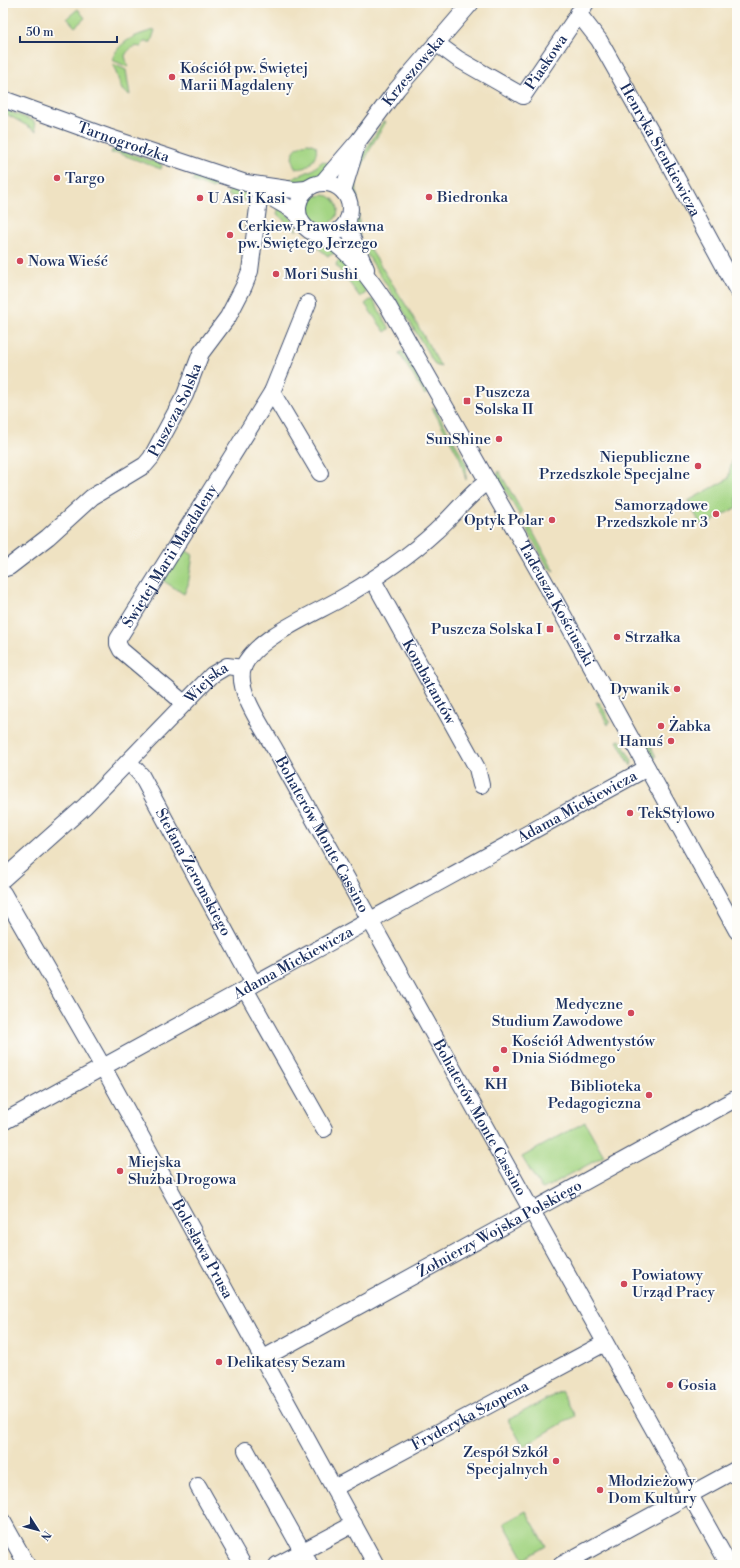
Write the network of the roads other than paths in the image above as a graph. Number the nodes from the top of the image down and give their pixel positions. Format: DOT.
graph roads {
  1 [pos="471,3"];
  2 [pos="582,8"];
  3 [pos="436,43"];
  4 [pos="3,99"];
  5 [pos="359,140"];
  6 [pos="246,183"];
  7 [pos="315,186"];
  8 [pos="260,192"];
  9 [pos="343,192"];
  10 [pos="298,215"];
  11 [pos="348,219"];
  12 [pos="324,236"];
  13 [pos="371,280"];
  14 [pos="737,290"];
  15 [pos="308,303"];
  16 [pos="272,392"];
  17 [pos="320,473"];
  18 [pos="488,481"];
  19 [pos="3,569"];
  20 [pos="373,580"];
  21 [pos="243,668"];
  22 [pos="184,703"];
  23 [pos="128,762"];
  24 [pos="647,768"];
  25 [pos="481,785"];
  26 [pos="3,879"];
  27 [pos="3,893"];
  28 [pos="732,911"];
  29 [pos="370,920"];
  30 [pos="737,931"];
  31 [pos="250,987"];
  32 [pos="103,1067"];
  33 [pos="737,1098"];
  34 [pos="3,1122"];
  35 [pos="324,1129"];
  36 [pos="531,1210"];
  37 [pos="605,1343"];
  38 [pos="262,1359"];
  39 [pos="246,1450"];
  40 [pos="737,1469"];
  41 [pos="198,1486"];
  42 [pos="334,1488"];
  43 [pos="690,1495"];
  44 [pos="3,1522"];
  45 [pos="354,1524"];
  46 [pos="333,1535"];
  47 [pos="364,1544"];
  48 [pos="306,1558"];
  49 [pos="27,1565"];
  50 [pos="243,1565"];
  51 [pos="277,1565"];
  52 [pos="376,1565"];
  53 [pos="561,1565"];
  54 [pos="729,1565"];
  1 -- 3 [label="street, Krzeszowska"];
  2 -- 3 [label="street, Piaskowa"];
  2 -- 14 [label="street, Henryka Sienkiewicza"];
  3 -- 5 [label="street, Krzeszowska"];
  4 -- 6 [label="street, Tarnogrodzka"];
  5 -- 7 [label="street, Krzeszowska"];
  5 -- 9 [label="street, Krzeszowska"];
  6 -- 7 [label="street, Tarnogrodzka"];
  6 -- 8 [label="street, Tarnogrodzka"];
  7 -- 9 [label="street"];
  7 -- 10 [label="street"];
  8 -- 10 [label="street, Tarnogrodzka"];
  8 -- 19 [label="street, Puszcza Solska"];
  9 -- 11 [label="street"];
  10 -- 12 [label="street"];
  11 -- 12 [label="street"];
  11 -- 13 [label="street, Tadeusza Kościuszki"];
  12 -- 13 [label="street, Tadeusza Kościuszki"];
  13 -- 18 [label="street, Tadeusza Kościuszki"];
  15 -- 16 [label="street, Świętej Marii Magdaleny"];
  16 -- 17 [label="street"];
  16 -- 22 [label="street, Świętej Marii Magdaleny"];
  18 -- 20 [label="street, Wiejska"];
  18 -- 24 [label="street, Tadeusza Kościuszki"];
  20 -- 21 [label="street, Wiejska"];
  20 -- 25 [label="street, Kombatantów"];
  21 -- 22 [label="street, Wiejska"];
  21 -- 29 [label="street, Bohaterów Monte Cassino"];
  22 -- 23 [label="street, Wiejska"];
  23 -- 26 [label="street, Wiejska"];
  23 -- 31 [label="street, Stefana Żeromskiego"];
  24 -- 28 [label="street, Tadeusza Kościuszki"];
  24 -- 29 [label="street, Adama Mickiewicza"];
  27 -- 32 [label="street, Bolesława Prusa"];
  28 -- 30 [label="street, Tadeusza Kościuszki"];
  29 -- 31 [label="street, Adama Mickiewicza"];
  29 -- 36 [label="street, Bohaterów Monte Cassino"];
  31 -- 32 [label="street, Adama Mickiewicza"];
  31 -- 35 [label="street, Stefana Żeromskiego"];
  32 -- 34 [label="street, Adama Mickiewicza"];
  32 -- 38 [label="street, Bolesława Prusa"];
  33 -- 36 [label="street, Żołnierzy Wojska Polskiego"];
  36 -- 37 [label="street, Bohaterów Monte Cassino"];
  36 -- 38 [label="street, Żołnierzy Wojska Polskiego"];
  37 -- 42 [label="street, Fryderyka Szopena"];
  37 -- 43 [label="street, Bohaterów Monte Cassino"];
  38 -- 42 [label="street, Bolesława Prusa"];
  39 -- 48 [label="street"];
  40 -- 43 [label="street"];
  41 -- 50 [label="street"];
  42 -- 45 [label="street, Bolesława Prusa"];
  43 -- 53 [label="street"];
  43 -- 54 [label="street, Bohaterów Monte Cassino"];
  44 -- 49 [label="street"];
  45 -- 46 [label="street"];
  45 -- 47 [label="street, Bolesława Prusa"];
  46 -- 47 [label="street"];
  46 -- 48 [label="street"];
  47 -- 52 [label="street, Bolesława Prusa"];
  48 -- 51 [label="street"];
}
